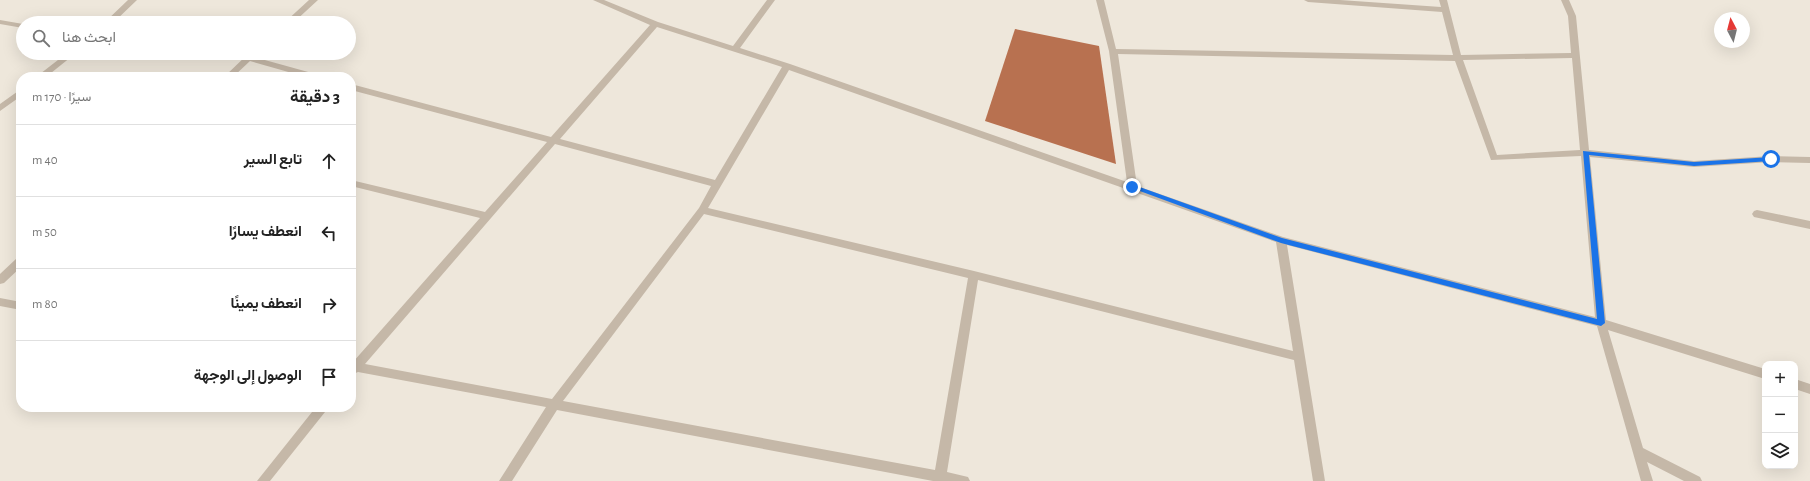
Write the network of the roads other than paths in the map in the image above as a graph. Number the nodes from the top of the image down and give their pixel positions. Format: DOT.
graph roads {
  1 [pos="133,0"];
  2 [pos="311,0"];
  3 [pos="597,0"];
  4 [pos="771,0"];
  5 [pos="1100,0"];
  6 [pos="1308,0"];
  7 [pos="1443,0"];
  8 [pos="1565,0"];
  9 [pos="614,3"];
  10 [pos="1446,10"];
  11 [pos="116,16"];
  12 [pos="295,16"];
  13 [pos="0,22"];
  14 [pos="656,24"];
  15 [pos="16,25"];
  16 [pos="735,49"];
  17 [pos="1113,51"];
  18 [pos="1576,55"];
  19 [pos="1458,58"];
  20 [pos="63,60"];
  21 [pos="247,60"];
  22 [pos="264,60"];
  23 [pos="787,66"];
  24 [pos="47,72"];
  25 [pos="234,72"];
  26 [pos="301,72"];
  27 [pos="356,89"];
  28 [pos="16,96"];
  29 [pos="0,108"];
  30 [pos="553,141"];
  31 [pos="1585,153"];
  32 [pos="1810,160"];
  33 [pos="356,184"];
  34 [pos="717,184"];
  35 [pos="1132,187"];
  36 [pos="702,210"];
  37 [pos="1757,214"];
  38 [pos="488,216"];
  39 [pos="1810,225"];
  40 [pos="1281,240"];
  41 [pos="16,266"];
  42 [pos="974,275"];
  43 [pos="0,280"];
  44 [pos="0,302"];
  45 [pos="16,305"];
  46 [pos="1601,323"];
  47 [pos="1299,357"];
  48 [pos="356,366"];
  49 [pos="356,370"];
  50 [pos="1762,373"];
  51 [pos="1798,385"];
  52 [pos="1810,389"];
  53 [pos="555,403"];
  54 [pos="319,412"];
  55 [pos="1638,451"];
  56 [pos="939,478"];
  57 [pos="263,481"];
  58 [pos="506,481"];
  59 [pos="964,481"];
  60 [pos="1319,481"];
  61 [pos="1647,481"];
  62 [pos="1696,481"];
  1 -- 11 [label="street"];
  2 -- 12 [label="street"];
  3 -- 9 [label="street"];
  4 -- 16 [label="street"];
  5 -- 17 [label="street"];
  6 -- 10 [label="street"];
  7 -- 10 [label="street"];
  8 -- 18 [label="street"];
  9 -- 14 [label="street"];
  10 -- 19 [label="street"];
  13 -- 15 [label="street"];
  14 -- 16 [label="street"];
  14 -- 30 [label="street"];
  16 -- 23 [label="street"];
  17 -- 19 [label="street"];
  17 -- 35 [label="street"];
  18 -- 19 [label="street"];
  18 -- 31 [label="street"];
  19 -- 31 [label="street"];
  20 -- 24 [label="street"];
  21 -- 25 [label="street"];
  22 -- 26 [label="street"];
  23 -- 34 [label="street"];
  23 -- 35 [label="street"];
  27 -- 30 [label="street"];
  28 -- 29 [label="street"];
  30 -- 34 [label="street"];
  30 -- 38 [label="street"];
  31 -- 32 [label="street"];
  31 -- 46 [label="street"];
  33 -- 38 [label="street"];
  34 -- 36 [label="street"];
  35 -- 40 [label="street"];
  36 -- 42 [label="street"];
  36 -- 53 [label="street"];
  37 -- 39 [label="street"];
  38 -- 48 [label="street"];
  40 -- 46 [label="street"];
  40 -- 47 [label="street"];
  41 -- 43 [label="street"];
  42 -- 47 [label="street"];
  42 -- 56 [label="street"];
  44 -- 45 [label="street"];
  46 -- 50 [label="street"];
  46 -- 55 [label="street"];
  47 -- 60 [label="street"];
  49 -- 53 [label="street"];
  51 -- 52 [label="street"];
  53 -- 56 [label="street"];
  53 -- 58 [label="street"];
  54 -- 57 [label="street"];
  55 -- 61 [label="street"];
  55 -- 62 [label="street"];
  56 -- 59 [label="street"];
}
